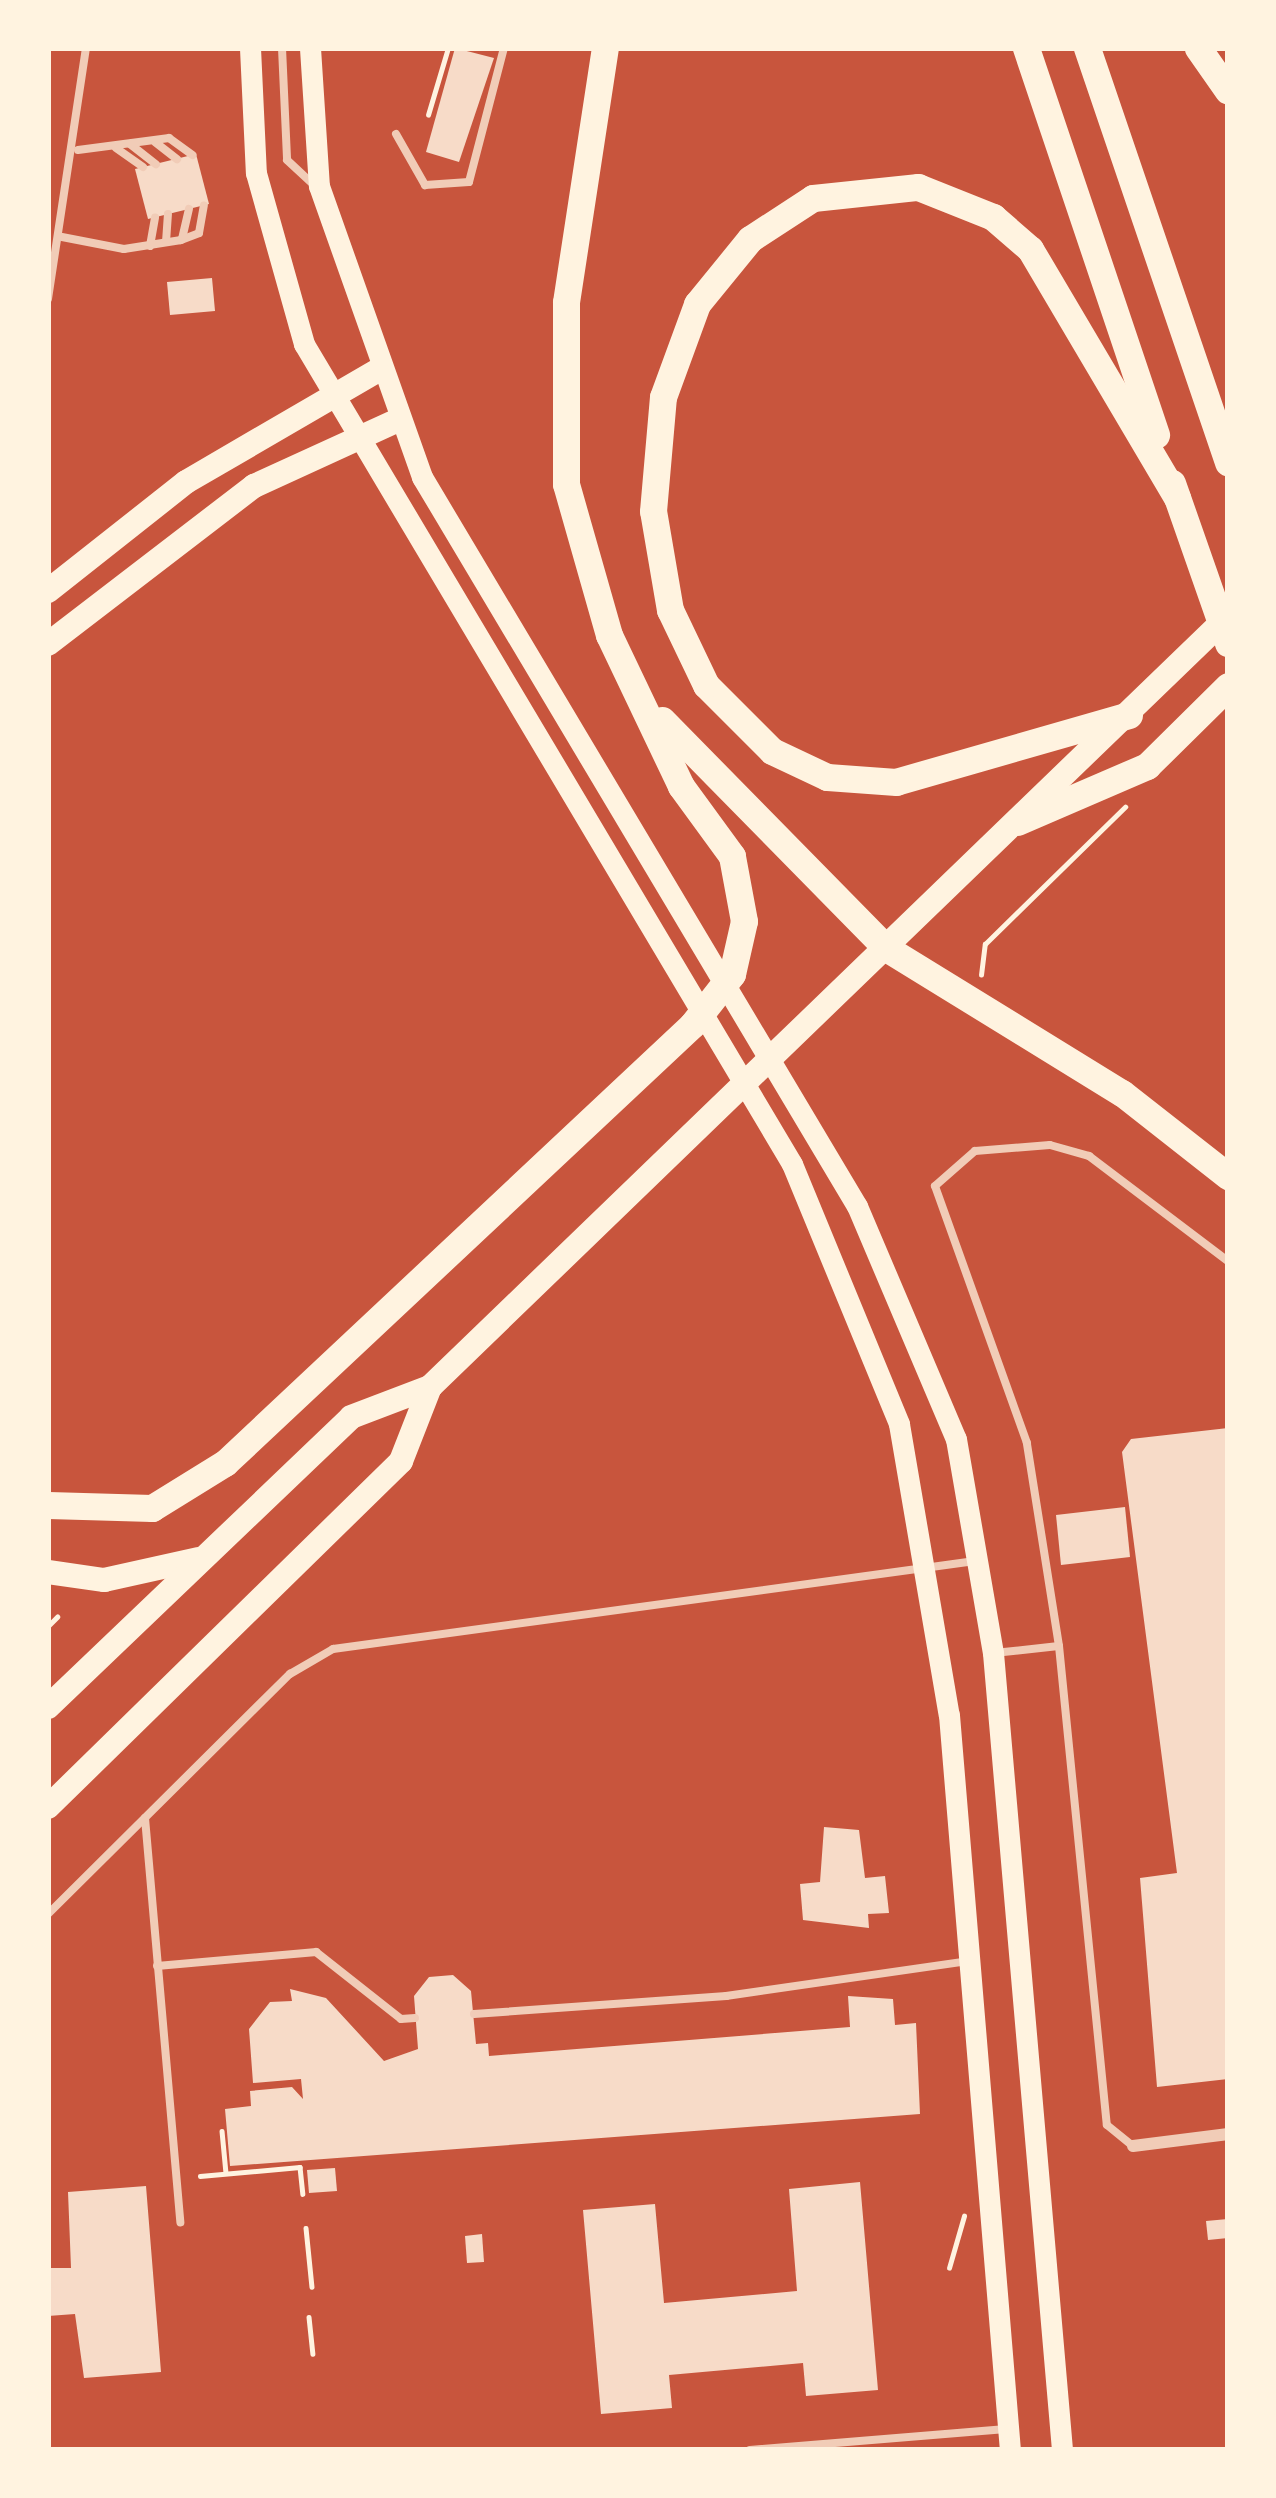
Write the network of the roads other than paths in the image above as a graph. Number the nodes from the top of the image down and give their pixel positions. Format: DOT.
graph roads {
  1 [pos="86,48"];
  2 [pos="250,48"];
  3 [pos="282,48"];
  4 [pos="310,48"];
  5 [pos="504,48"];
  6 [pos="605,48"];
  7 [pos="1026,48"];
  8 [pos="1087,48"];
  9 [pos="1198,48"];
  10 [pos="1228,91"];
  11 [pos="396,134"];
  12 [pos="149,140"];
  13 [pos="129,143"];
  14 [pos="107,146"];
  15 [pos="78,150"];
  16 [pos="192,155"];
  17 [pos="176,159"];
  18 [pos="155,164"];
  19 [pos="143,167"];
  20 [pos="319,186"];
  21 [pos="204,205"];
  22 [pos="189,209"];
  23 [pos="169,214"];
  24 [pos="155,217"];
  25 [pos="62,237"];
  26 [pos="181,240"];
  27 [pos="165,243"];
  28 [pos="149,247"];
  29 [pos="48,298"];
  30 [pos="377,371"];
  31 [pos="328,394"];
  32 [pos="396,421"];
  33 [pos="352,440"];
  34 [pos="1228,463"];
  35 [pos="1177,498"];
  36 [pos="48,591"];
  37 [pos="1228,616"];
  38 [pos="1228,643"];
  39 [pos="48,644"];
  40 [pos="631,678"];
  41 [pos="1228,686"];
  42 [pos="1130,715"];
  43 [pos="1017,822"];
  44 [pos="886,948"];
  45 [pos="1228,1176"];
  46 [pos="1228,1262"];
  47 [pos="430,1387"];
  48 [pos="48,1505"];
  49 [pos="202,1559"];
  50 [pos="982,1561"];
  51 [pos="932,1567"];
  52 [pos="48,1572"];
  53 [pos="1059,1646"];
  54 [pos="993,1653"];
  55 [pos="48,1707"];
  56 [pos="48,1808"];
  57 [pos="146,1817"];
  58 [pos="48,1914"];
  59 [pos="970,1960"];
  60 [pos="158,1966"];
  61 [pos="473,2014"];
  62 [pos="415,2018"];
  63 [pos="1228,2134"];
  64 [pos="1133,2146"];
  65 [pos="180,2222"];
  66 [pos="1009,2439"];
  67 [pos="750,2450"];
  68 [pos="1062,2450"];
  1 -- 15 [label="lane"];
  2 -- 31 [label="main road"];
  3 -- 20 [label="lane"];
  4 -- 20 [label="main road"];
  5 -- 11 [label="lane"];
  6 -- 40 [label="highway"];
  7 -- 35 [label="highway"];
  8 -- 34 [label="highway"];
  9 -- 10 [label="highway"];
  12 -- 13 [label="lane"];
  12 -- 16 [label="lane"];
  12 -- 17 [label="lane"];
  13 -- 14 [label="lane"];
  13 -- 18 [label="lane"];
  14 -- 15 [label="lane"];
  14 -- 19 [label="lane"];
  15 -- 25 [label="lane"];
  20 -- 30 [label="main road"];
  21 -- 26 [label="lane"];
  22 -- 26 [label="lane"];
  23 -- 27 [label="lane"];
  24 -- 28 [label="lane"];
  25 -- 28 [label="lane"];
  25 -- 29 [label="lane"];
  26 -- 27 [label="lane"];
  27 -- 28 [label="lane"];
  30 -- 31 [label="highway"];
  30 -- 32 [label="main road"];
  31 -- 33 [label="main road"];
  31 -- 36 [label="highway"];
  32 -- 33 [label="highway"];
  32 -- 50 [label="main road"];
  33 -- 39 [label="highway"];
  33 -- 51 [label="main road"];
  35 -- 38 [label="highway"];
  35 -- 42 [label="highway"];
  37 -- 42 [label="highway"];
  40 -- 44 [label="highway"];
  40 -- 48 [label="highway"];
  41 -- 43 [label="highway"];
  42 -- 43 [label="highway"];
  43 -- 44 [label="highway"];
  44 -- 45 [label="highway"];
  44 -- 47 [label="highway"];
  46 -- 53 [label="lane"];
  47 -- 49 [label="highway"];
  47 -- 56 [label="highway"];
  49 -- 52 [label="highway"];
  49 -- 55 [label="highway"];
  50 -- 51 [label="lane"];
  50 -- 54 [label="main road"];
  51 -- 57 [label="lane"];
  51 -- 59 [label="main road"];
  53 -- 54 [label="lane"];
  53 -- 64 [label="lane"];
  54 -- 68 [label="main road"];
  57 -- 58 [label="lane"];
  57 -- 60 [label="lane"];
  59 -- 61 [label="lane"];
  59 -- 66 [label="main road"];
  60 -- 62 [label="lane"];
  60 -- 65 [label="lane"];
  63 -- 64 [label="street"];
  66 -- 67 [label="lane"];
}
